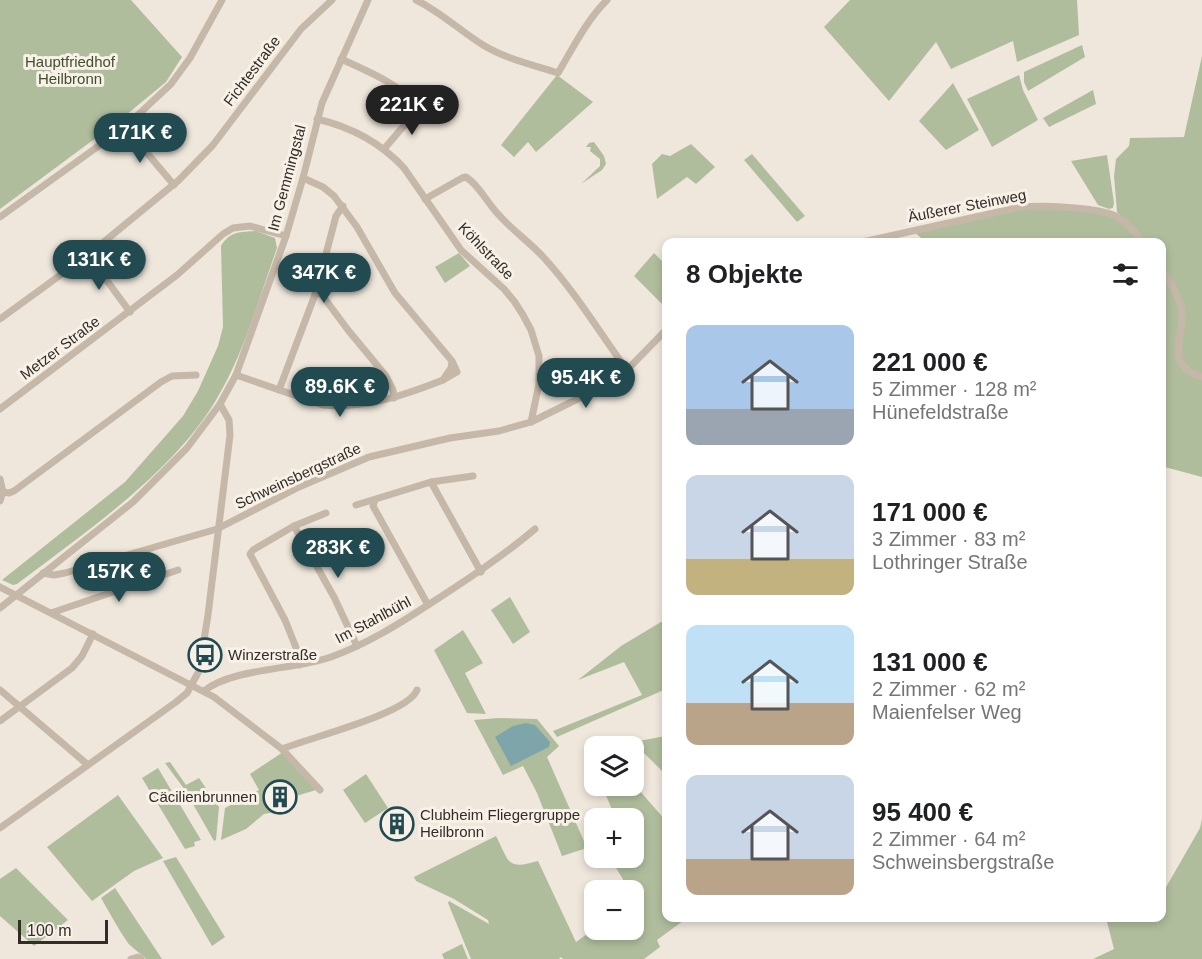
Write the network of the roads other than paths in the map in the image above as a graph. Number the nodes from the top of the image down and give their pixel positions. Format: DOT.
graph roads {
  1 [pos="222,0"];
  2 [pos="332,0"];
  3 [pos="368,0"];
  4 [pos="416,0"];
  5 [pos="607,0"];
  6 [pos="341,59"];
  7 [pos="317,119"];
  8 [pos="125,127"];
  9 [pos="384,149"];
  10 [pos="303,178"];
  11 [pos="174,185"];
  12 [pos="425,199"];
  13 [pos="343,206"];
  14 [pos="0,217"];
  15 [pos="285,236"];
  16 [pos="881,238"];
  17 [pos="1139,238"];
  18 [pos="88,255"];
  19 [pos="1166,277"];
  20 [pos="316,292"];
  21 [pos="130,312"];
  22 [pos="0,319"];
  23 [pos="662,334"];
  24 [pos="627,370"];
  25 [pos="196,375"];
  26 [pos="236,375"];
  27 [pos="1202,377"];
  28 [pos="279,390"];
  29 [pos="394,398"];
  30 [pos="220,404"];
  31 [pos="0,409"];
  32 [pos="531,422"];
  33 [pos="473,476"];
  34 [pos="0,479"];
  35 [pos="432,482"];
  36 [pos="3,492"];
  37 [pos="375,500"];
  38 [pos="0,501"];
  39 [pos="356,505"];
  40 [pos="326,513"];
  41 [pos="294,526"];
  42 [pos="217,528"];
  43 [pos="535,529"];
  44 [pos="178,570"];
  45 [pos="481,572"];
  46 [pos="43,573"];
  47 [pos="0,587"];
  48 [pos="16,596"];
  49 [pos="428,605"];
  50 [pos="0,608"];
  51 [pos="51,613"];
  52 [pos="93,634"];
  53 [pos="357,646"];
  54 [pos="299,665"];
  55 [pos="192,686"];
  56 [pos="0,690"];
  57 [pos="417,690"];
  58 [pos="204,691"];
  59 [pos="20,707"];
  60 [pos="0,721"];
  61 [pos="282,749"];
  62 [pos="88,765"];
  63 [pos="320,790"];
  64 [pos="0,828"];
  65 [pos="131,959"];
  66 [pos="141,959"];
  1 -- 8 [label="street"];
  2 -- 11 [label="street, Fichtestraße"];
  3 -- 6 [label="street, Im Gemmingstal"];
  4 -- 5 [label="street"];
  6 -- 7 [label="street, Im Gemmingstal"];
  6 -- 9 [label="street"];
  7 -- 9 [label="street, Köhlstraße"];
  7 -- 10 [label="street, Im Gemmingstal"];
  8 -- 11 [label="street"];
  8 -- 14 [label="street"];
  9 -- 12 [label="street, Köhlstraße"];
  10 -- 13 [label="street"];
  10 -- 15 [label="street, Im Gemmingstal"];
  11 -- 18 [label="street, Fichtestraße"];
  12 -- 24 [label="street"];
  12 -- 32 [label="street, Köhlstraße"];
  13 -- 20 [label="street"];
  13 -- 29 [label="street"];
  15 -- 21 [label="street, Metzer Straße"];
  15 -- 26 [label="street, Im Gemmingstal"];
  16 -- 17 [label="street, Äußerer Steinweg"];
  18 -- 21 [label="street"];
  18 -- 22 [label="street, Fichtestraße"];
  19 -- 27 [label="street"];
  20 -- 28 [label="street"];
  20 -- 29 [label="street"];
  21 -- 31 [label="street, Metzer Straße"];
  23 -- 24 [label="street"];
  24 -- 32 [label="street, Schweinsbergstraße"];
  25 -- 36 [label="street"];
  26 -- 28 [label="street"];
  26 -- 30 [label="street, Im Gemmingstal"];
  28 -- 29 [label="street"];
  30 -- 42 [label="street"];
  30 -- 46 [label="street, Im Gemmingstal"];
  32 -- 42 [label="street, Schweinsbergstraße"];
  33 -- 35 [label="street"];
  34 -- 36 [label="street"];
  35 -- 37 [label="street"];
  35 -- 45 [label="street"];
  36 -- 38 [label="street"];
  37 -- 39 [label="street"];
  37 -- 49 [label="street"];
  40 -- 41 [label="street"];
  41 -- 53 [label="street"];
  41 -- 54 [label="street"];
  42 -- 46 [label="street, Schweinsbergstraße"];
  42 -- 55 [label="street"];
  43 -- 45 [label="street, Im Stahlbühl"];
  44 -- 51 [label="street"];
  45 -- 49 [label="street, Im Stahlbühl"];
  46 -- 48 [label="street, Im Gemmingstal"];
  47 -- 48 [label="street"];
  48 -- 50 [label="street, Im Gemmingstal"];
  48 -- 51 [label="street"];
  49 -- 53 [label="street, Im Stahlbühl"];
  51 -- 52 [label="street"];
  52 -- 55 [label="street"];
  52 -- 59 [label="street"];
  53 -- 54 [label="street, Im Stahlbühl"];
  54 -- 58 [label="street, Im Stahlbühl"];
  55 -- 58 [label="street"];
  55 -- 62 [label="street"];
  56 -- 59 [label="street"];
  57 -- 61 [label="street"];
  58 -- 61 [label="street"];
  59 -- 60 [label="street"];
  59 -- 62 [label="street"];
  61 -- 63 [label="street"];
  62 -- 64 [label="street"];
  65 -- 66 [label="street"];
}
